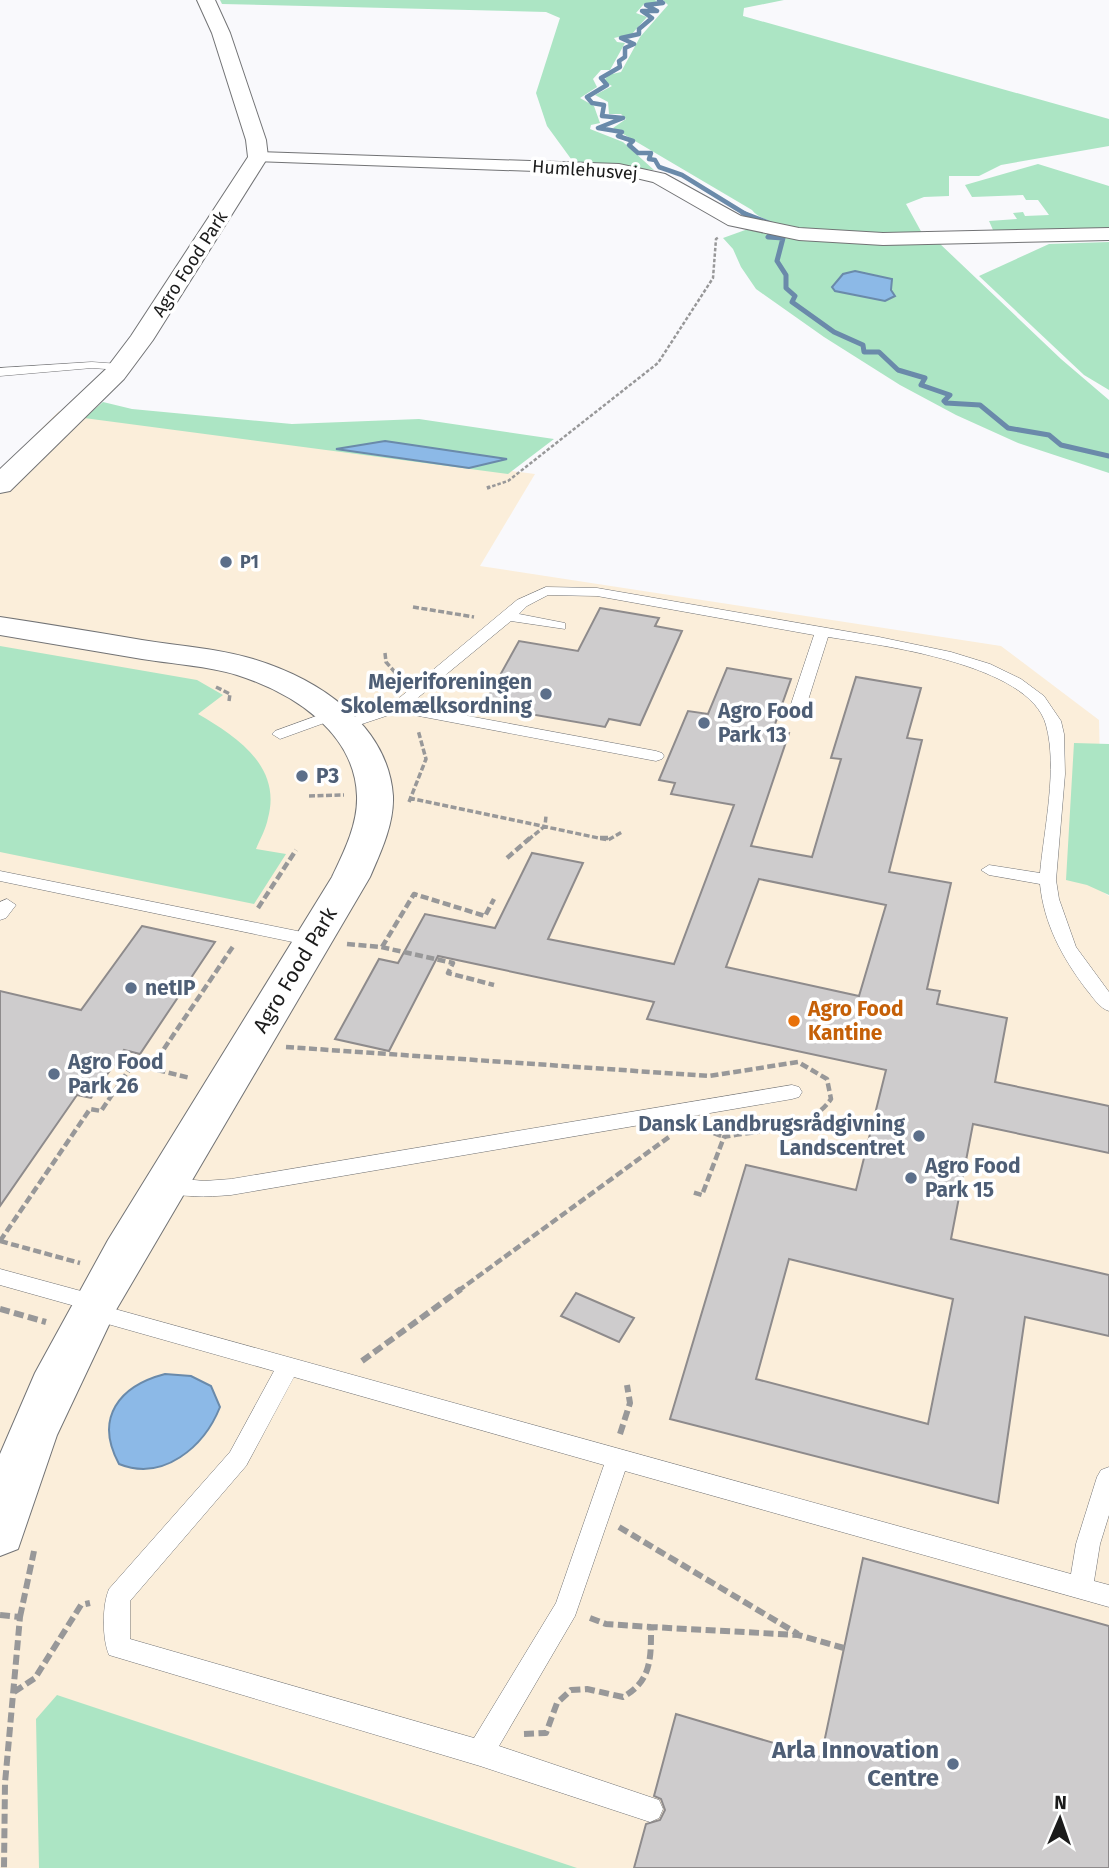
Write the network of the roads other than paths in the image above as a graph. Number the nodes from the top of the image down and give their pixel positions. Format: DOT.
graph roads {
  1 [pos="206,0"];
  2 [pos="258,157"];
  3 [pos="1109,234"];
  4 [pos="120,367"];
  5 [pos="0,372"];
  6 [pos="0,485"];
  7 [pos="505,619"];
  8 [pos="0,626"];
  9 [pos="560,626"];
  10 [pos="822,632"];
  11 [pos="397,708"];
  12 [pos="796,713"];
  13 [pos="339,720"];
  14 [pos="280,734"];
  15 [pos="656,756"];
  16 [pos="989,870"];
  17 [pos="0,876"];
  18 [pos="1048,880"];
  19 [pos="312,940"];
  20 [pos="1109,1005"];
  21 [pos="792,1091"];
  22 [pos="165,1185"];
  23 [pos="0,1277"];
  24 [pos="94,1304"];
  25 [pos="288,1367"];
  26 [pos="617,1461"];
  27 [pos="1109,1477"];
  28 [pos="0,1532"];
  29 [pos="1081,1588"];
  30 [pos="1109,1596"];
  31 [pos="480,1753"];
  32 [pos="650,1809"];
  1 -- 2 [label="street"];
  2 -- 3 [label="street, Humlehusvej"];
  2 -- 4 [label="street, Agro Food Park"];
  4 -- 5 [label="lane"];
  4 -- 6 [label="street, Agro Food Park"];
  7 -- 9 [label="lane"];
  7 -- 10 [label="lane"];
  7 -- 11 [label="lane"];
  8 -- 13 [label="street, Agro Food Park"];
  10 -- 12 [label="lane"];
  10 -- 18 [label="lane"];
  11 -- 13 [label="lane"];
  11 -- 15 [label="lane"];
  13 -- 14 [label="lane"];
  13 -- 19 [label="street, Agro Food Park"];
  16 -- 18 [label="lane"];
  17 -- 19 [label="lane"];
  18 -- 20 [label="lane"];
  19 -- 22 [label="street, Agro Food Park"];
  21 -- 22 [label="lane"];
  22 -- 24 [label="street, Agro Food Park"];
  23 -- 24 [label="lane"];
  24 -- 25 [label="lane"];
  24 -- 28 [label="street, Agro Food Park"];
  25 -- 26 [label="lane"];
  25 -- 31 [label="lane"];
  26 -- 29 [label="lane"];
  26 -- 31 [label="lane"];
  27 -- 29 [label="lane"];
  29 -- 30 [label="lane"];
  31 -- 32 [label="lane"];
}
